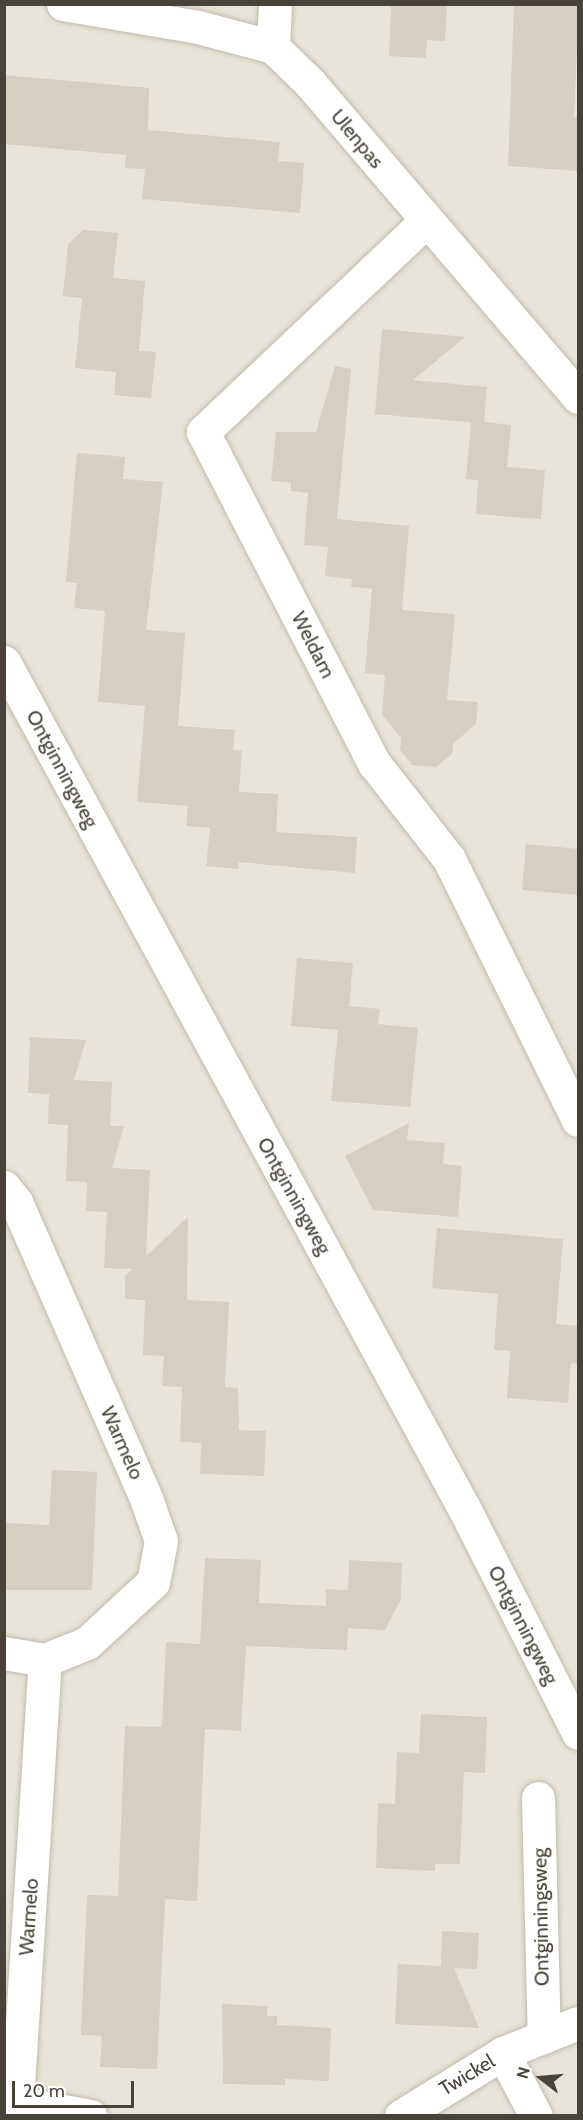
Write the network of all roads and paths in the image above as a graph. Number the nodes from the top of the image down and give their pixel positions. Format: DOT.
graph roads {
  1 [pos="63,4"];
  2 [pos="275,4"];
  3 [pos="273,47"];
  4 [pos="426,221"];
  5 [pos="579,397"];
  6 [pos="4,662"];
  7 [pos="579,1120"];
  8 [pos="4,1187"];
  9 [pos="4,1653"];
  10 [pos="45,1660"];
  11 [pos="579,1733"];
  12 [pos="538,1798"];
  13 [pos="579,2023"];
  14 [pos="544,2037"];
  15 [pos="502,2053"];
  16 [pos="11,2101"];
  17 [pos="91,2115"];
  18 [pos="401,2115"];
  19 [pos="536,2115"];
  1 -- 3 [label="street, Ulenpas"];
  2 -- 3 [label="street"];
  3 -- 4 [label="street, Ulenpas"];
  4 -- 5 [label="street, Ulenpas"];
  4 -- 7 [label="street, Weldam"];
  6 -- 11 [label="street, Ontginningweg"];
  8 -- 10 [label="street, Warmelo"];
  9 -- 10 [label="street"];
  10 -- 16 [label="street, Warmelo"];
  12 -- 14 [label="street, Ontginningsweg"];
  13 -- 14 [label="street, Twickel"];
  14 -- 15 [label="street, Twickel"];
  15 -- 18 [label="street, Twickel"];
  15 -- 19 [label="street, Twickel"];
  16 -- 17 [label="street"];
}
